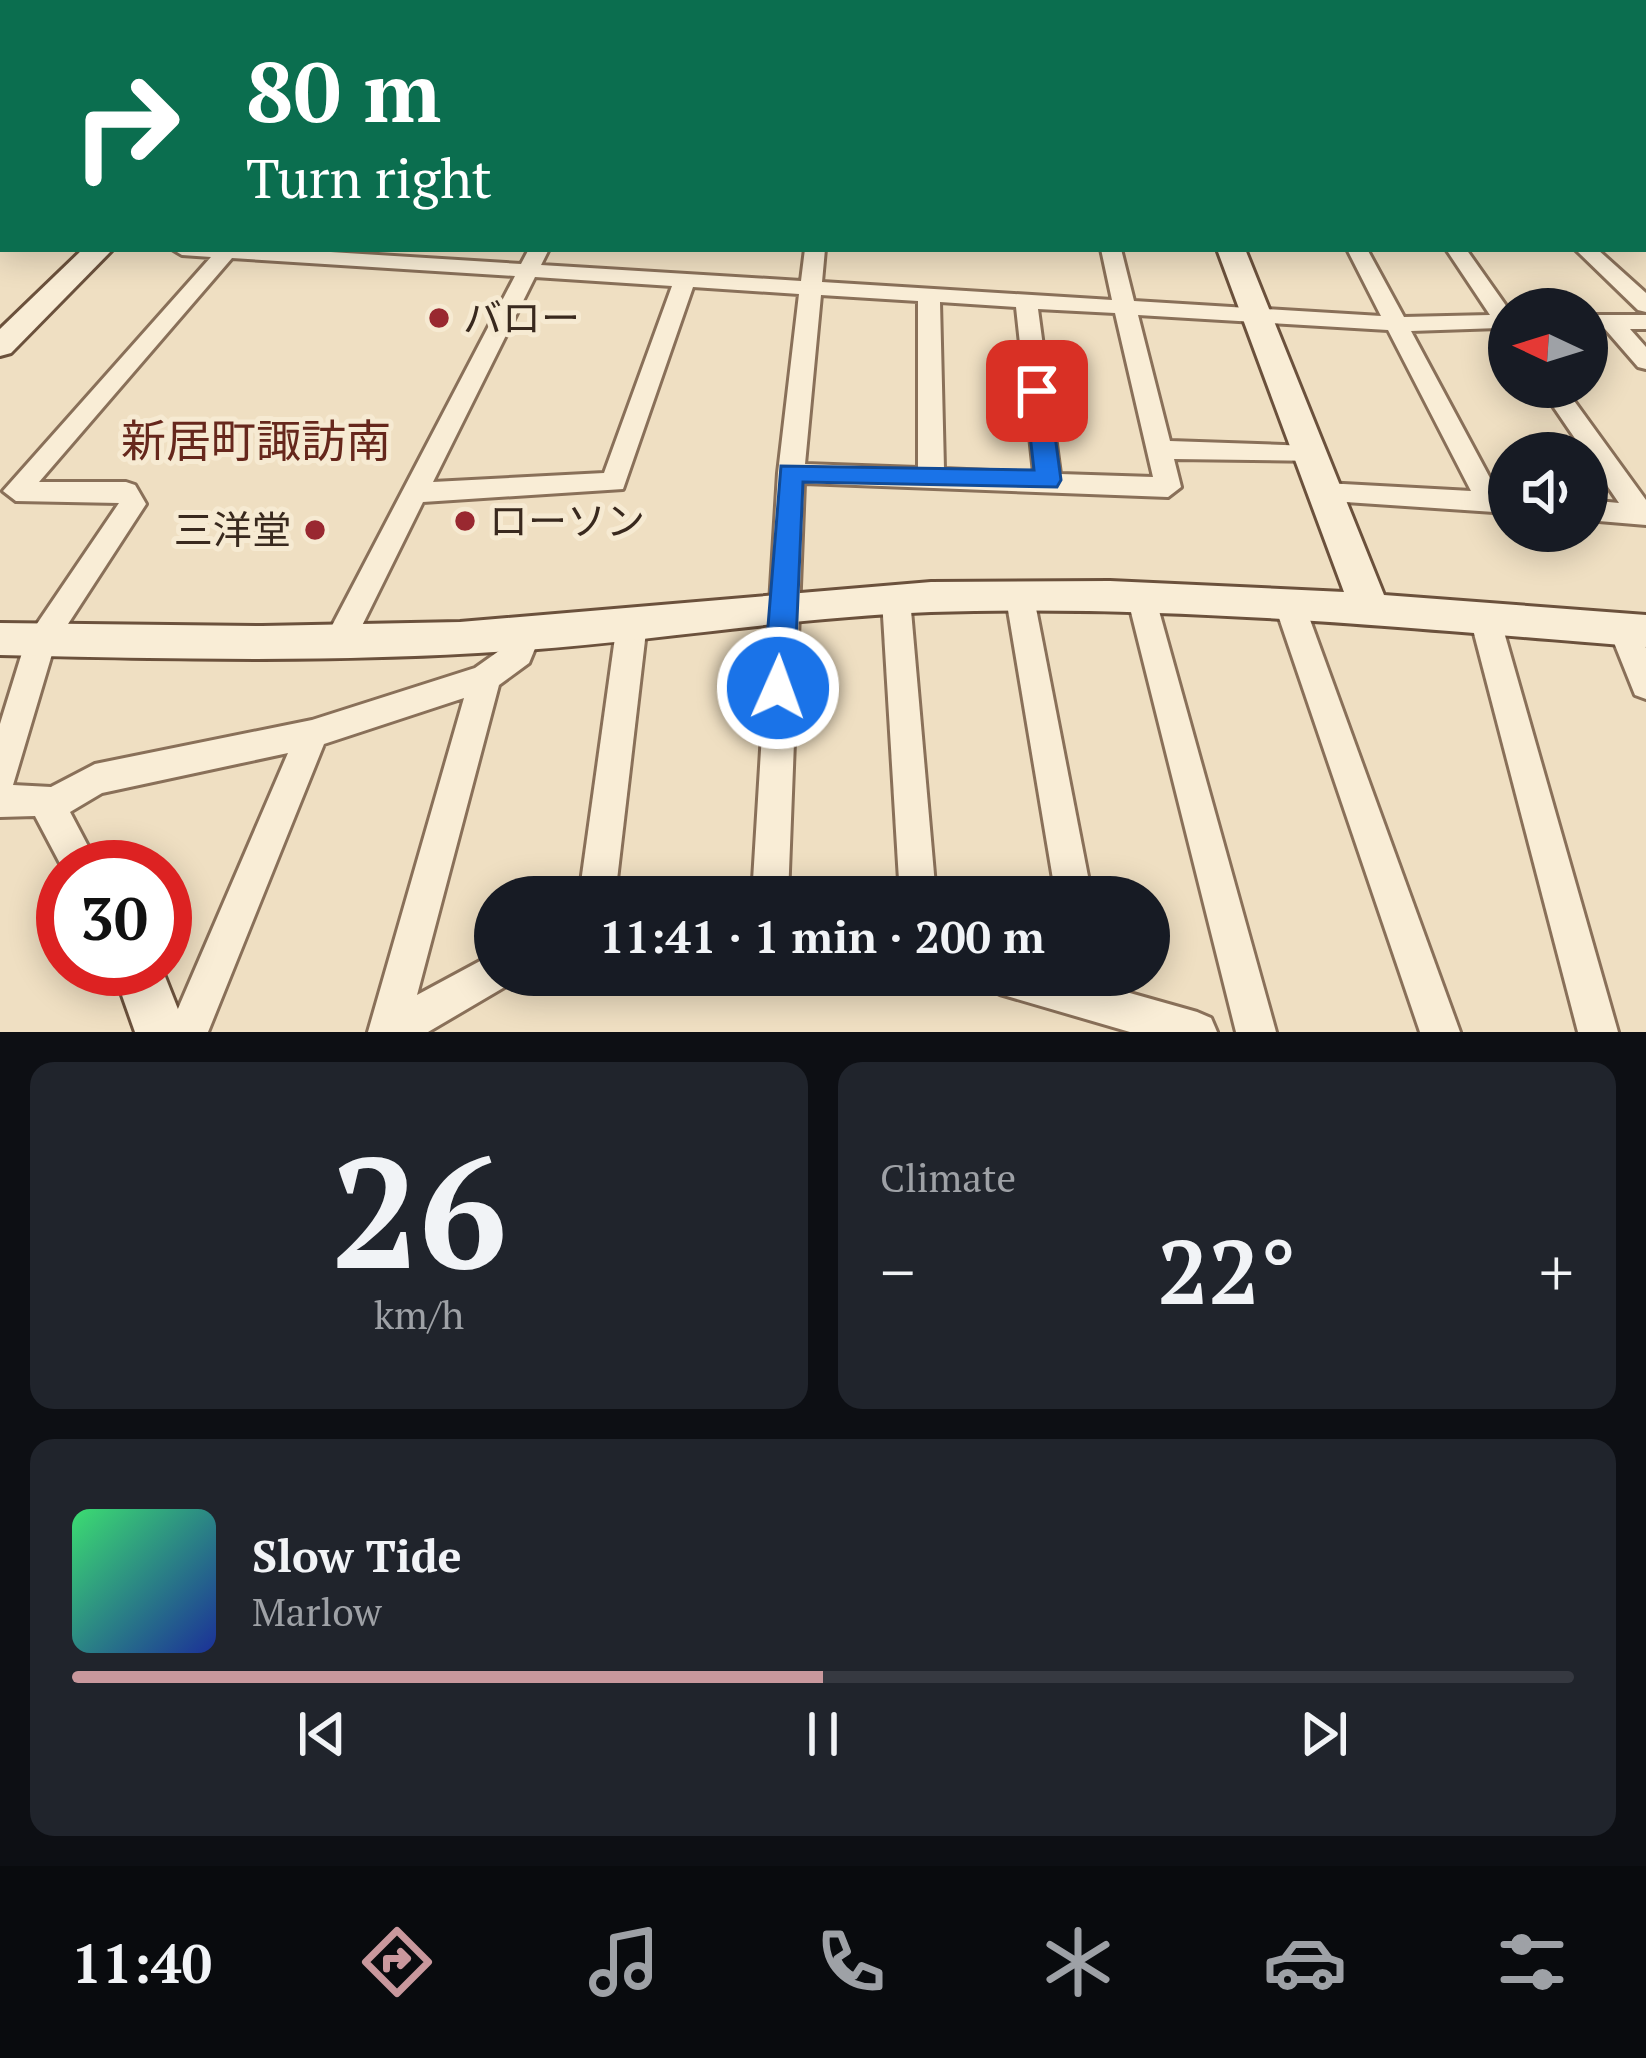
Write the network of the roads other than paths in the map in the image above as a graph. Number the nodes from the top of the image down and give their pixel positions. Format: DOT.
graph roads {
  1 [pos="75,252"];
  2 [pos="97,252"];
  3 [pos="226,252"];
  4 [pos="274,252"];
  5 [pos="815,252"];
  6 [pos="1112,252"];
  7 [pos="1232,252"];
  8 [pos="1359,252"];
  9 [pos="1458,252"];
  10 [pos="1588,252"];
  11 [pos="321,254"];
  12 [pos="423,256"];
  13 [pos="533,260"];
  14 [pos="684,281"];
  15 [pos="810,288"];
  16 [pos="929,295"];
  17 [pos="1488,295"];
  18 [pos="1026,301"];
  19 [pos="1646,305"];
  20 [pos="1123,307"];
  21 [pos="1256,316"];
  22 [pos="1608,322"];
  23 [pos="1646,322"];
  24 [pos="0,323"];
  25 [pos="1488,323"];
  26 [pos="1398,324"];
  27 [pos="1608,330"];
  28 [pos="0,346"];
  29 [pos="1646,362"];
  30 [pos="1567,408"];
  31 [pos="1159,450"];
  32 [pos="1311,455"];
  33 [pos="790,472"];
  34 [pos="931,477"];
  35 [pos="1048,480"];
  36 [pos="1488,483"];
  37 [pos="414,493"];
  38 [pos="1325,493"];
  39 [pos="1488,501"];
  40 [pos="1608,512"];
  41 [pos="1644,515"];
  42 [pos="1020,598"];
  43 [pos="896,599"];
  44 [pos="1142,600"];
  45 [pos="782,605"];
  46 [pos="1290,606"];
  47 [pos="1370,609"];
  48 [pos="1485,618"];
  49 [pos="632,623"];
  50 [pos="1635,631"];
  51 [pos="526,634"];
  52 [pos="0,639"];
  53 [pos="41,640"];
  54 [pos="339,641"];
  55 [pos="484,678"];
  56 [pos="1646,686"];
  57 [pos="312,734"];
  58 [pos="3,756"];
  59 [pos="0,801"];
  60 [pos="48,806"];
  61 [pos="66,840"];
  62 [pos="600,876"];
  63 [pos="771,876"];
  64 [pos="916,876"];
  65 [pos="1070,876"];
  66 [pos="474,984"];
  67 [pos="147,996"];
  68 [pos="1111,996"];
  69 [pos="161,1032"];
  70 [pos="188,1032"];
  71 [pos="389,1032"];
  72 [pos="1197,1032"];
  73 [pos="1256,1032"];
  74 [pos="1440,1032"];
  75 [pos="1598,1032"];
  1 -- 24 [label="street"];
  2 -- 28 [label="street"];
  3 -- 53 [label="street"];
  4 -- 11 [label="street"];
  5 -- 15 [label="street"];
  6 -- 20 [label="street"];
  7 -- 21 [label="street"];
  8 -- 26 [label="street"];
  9 -- 17 [label="street"];
  10 -- 19 [label="street"];
  11 -- 12 [label="street"];
  12 -- 13 [label="street"];
  13 -- 14 [label="street"];
  13 -- 37 [label="street"];
  14 -- 15 [label="street"];
  14 -- 37 [label="street"];
  15 -- 16 [label="street"];
  15 -- 33 [label="street"];
  16 -- 18 [label="street"];
  16 -- 34 [label="street"];
  18 -- 20 [label="street"];
  18 -- 35 [label="street"];
  20 -- 21 [label="street"];
  20 -- 31 [label="street"];
  21 -- 26 [label="street"];
  21 -- 32 [label="street"];
  22 -- 23 [label="street"];
  25 -- 26 [label="street"];
  26 -- 36 [label="street"];
  27 -- 29 [label="street"];
  30 -- 41 [label="street"];
  31 -- 32 [label="street"];
  31 -- 35 [label="street"];
  32 -- 38 [label="street"];
  33 -- 34 [label="street"];
  33 -- 45 [label="street"];
  34 -- 35 [label="street"];
  37 -- 54 [label="street"];
  38 -- 39 [label="street"];
  38 -- 47 [label="street"];
  40 -- 41 [label="street"];
  42 -- 43 [label="street"];
  42 -- 44 [label="street"];
  42 -- 65 [label="street"];
  43 -- 45 [label="street"];
  43 -- 64 [label="street"];
  44 -- 46 [label="street"];
  44 -- 73 [label="street"];
  45 -- 49 [label="street"];
  45 -- 63 [label="street"];
  46 -- 47 [label="street"];
  46 -- 74 [label="street"];
  47 -- 48 [label="street"];
  48 -- 50 [label="street"];
  48 -- 75 [label="street"];
  49 -- 51 [label="street"];
  49 -- 62 [label="street"];
  50 -- 56 [label="street"];
  51 -- 54 [label="street"];
  51 -- 55 [label="street"];
  52 -- 53 [label="street"];
  53 -- 54 [label="street"];
  53 -- 58 [label="street"];
  55 -- 57 [label="street"];
  55 -- 71 [label="street"];
  57 -- 60 [label="street"];
  57 -- 70 [label="street"];
  59 -- 60 [label="street"];
  60 -- 61 [label="street"];
  66 -- 71 [label="street"];
  67 -- 69 [label="street"];
  68 -- 72 [label="street"];
}
